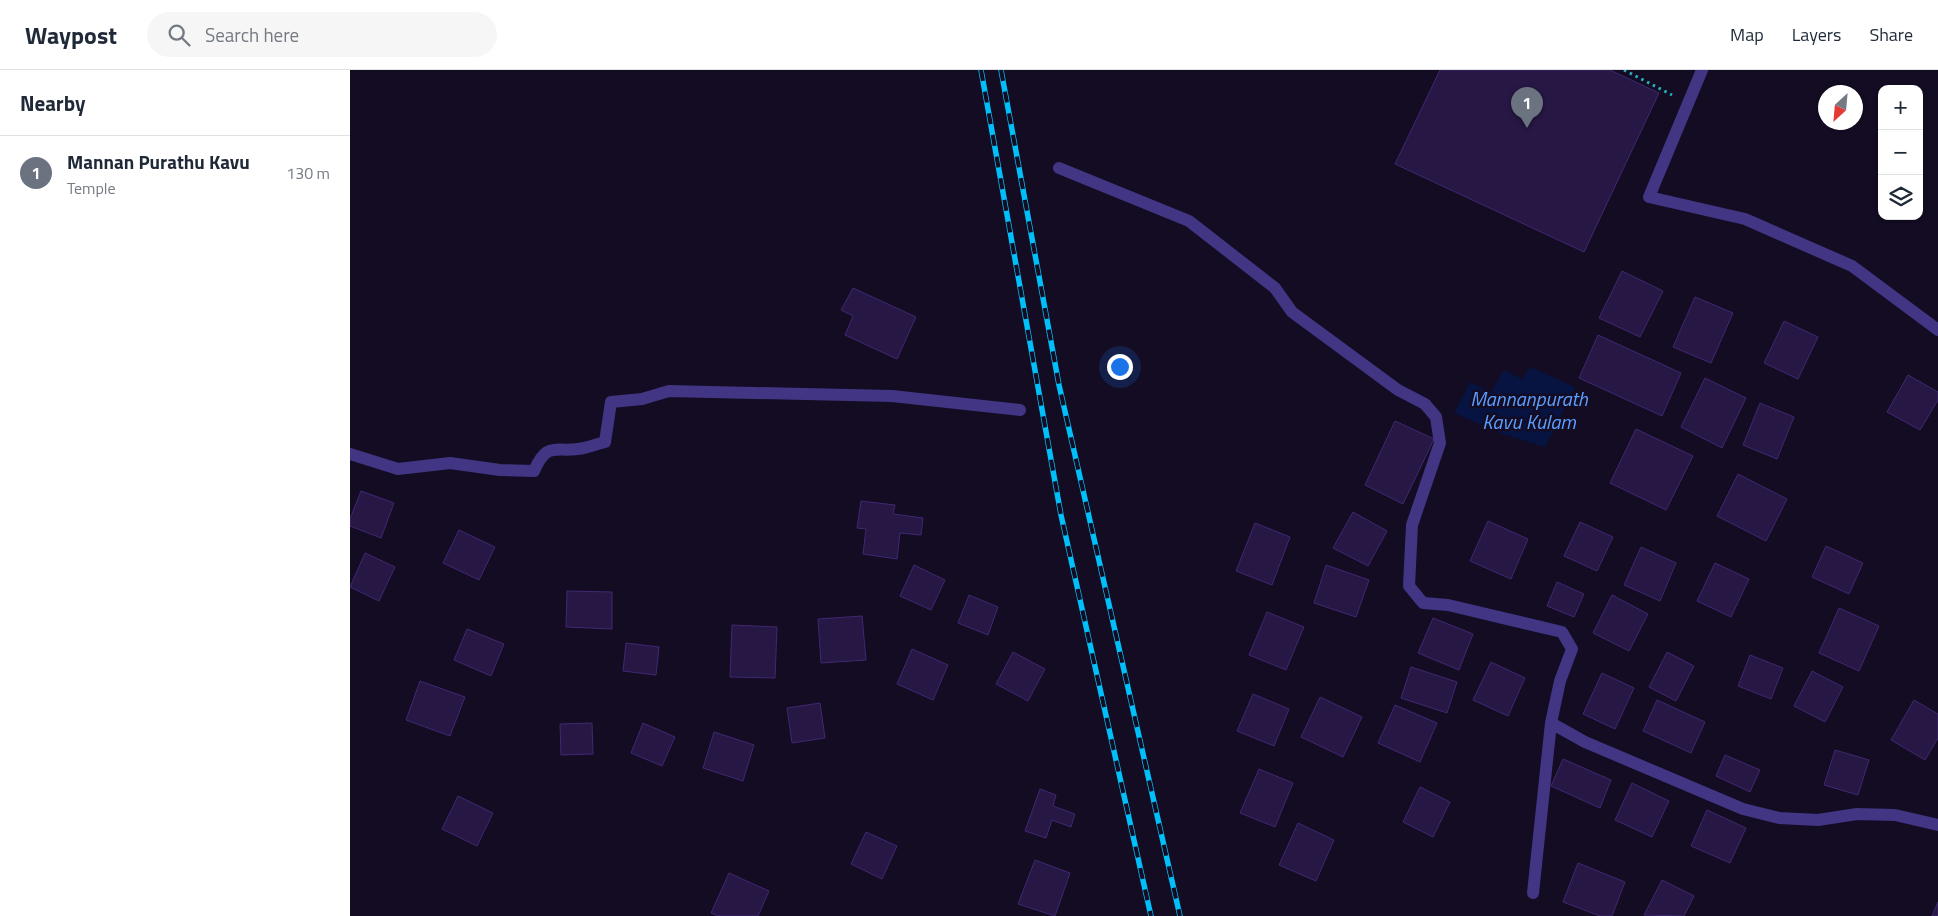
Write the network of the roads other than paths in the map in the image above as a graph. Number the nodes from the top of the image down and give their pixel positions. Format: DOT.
graph roads {
  1 [pos="1702,70"];
  2 [pos="1059,168"];
  3 [pos="1938,330"];
  4 [pos="1020,410"];
  5 [pos="350,454"];
  6 [pos="1551,722"];
  7 [pos="1938,825"];
  8 [pos="1533,893"];
  1 -- 3 [label="street"];
  2 -- 6 [label="street"];
  4 -- 5 [label="street"];
  6 -- 7 [label="street"];
  6 -- 8 [label="street"];
}
